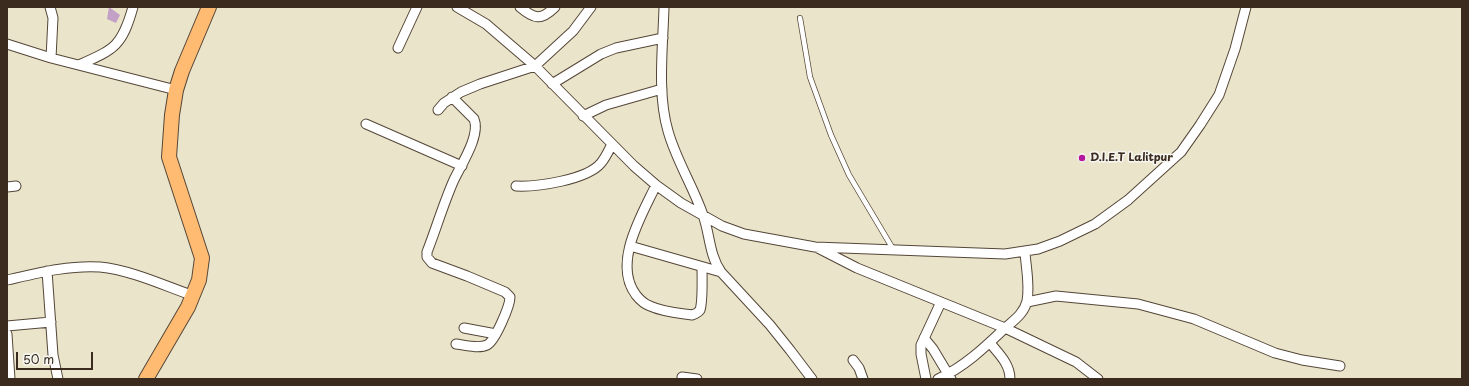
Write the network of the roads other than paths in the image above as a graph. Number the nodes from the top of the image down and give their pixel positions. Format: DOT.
graph roads {
  1 [pos="50,7"];
  2 [pos="132,7"];
  3 [pos="209,7"];
  4 [pos="417,7"];
  5 [pos="457,7"];
  6 [pos="520,7"];
  7 [pos="555,7"];
  8 [pos="591,7"];
  9 [pos="664,7"];
  10 [pos="1246,7"];
  11 [pos="800,18"];
  12 [pos="663,38"];
  13 [pos="7,44"];
  14 [pos="398,48"];
  15 [pos="51,58"];
  16 [pos="79,65"];
  17 [pos="536,66"];
  18 [pos="552,84"];
  19 [pos="662,89"];
  20 [pos="176,90"];
  21 [pos="452,97"];
  22 [pos="438,110"];
  23 [pos="583,116"];
  24 [pos="366,124"];
  25 [pos="612,144"];
  26 [pos="462,166"];
  27 [pos="656,185"];
  28 [pos="516,186"];
  29 [pos="704,216"];
  30 [pos="630,246"];
  31 [pos="815,247"];
  32 [pos="894,251"];
  33 [pos="1025,252"];
  34 [pos="702,267"];
  35 [pos="48,271"];
  36 [pos="721,272"];
  37 [pos="7,280"];
  38 [pos="194,296"];
  39 [pos="941,302"];
  40 [pos="1026,302"];
  41 [pos="51,322"];
  42 [pos="7,326"];
  43 [pos="464,328"];
  44 [pos="1005,328"];
  45 [pos="7,334"];
  46 [pos="496,334"];
  47 [pos="924,338"];
  48 [pos="990,343"];
  49 [pos="456,344"];
  50 [pos="854,360"];
  51 [pos="8,362"];
  52 [pos="1340,366"];
  53 [pos="682,377"];
  54 [pos="950,377"];
  55 [pos="10,379"];
  56 [pos="58,379"];
  57 [pos="146,379"];
  58 [pos="697,379"];
  59 [pos="812,379"];
  60 [pos="863,379"];
  61 [pos="926,379"];
  62 [pos="938,379"];
  63 [pos="1010,379"];
  64 [pos="1098,379"];
  1 -- 15 [label="street"];
  2 -- 16 [label="street"];
  3 -- 20 [label="main road"];
  4 -- 14 [label="street"];
  5 -- 17 [label="street"];
  6 -- 7 [label="street"];
  8 -- 17 [label="street"];
  9 -- 12 [label="street"];
  10 -- 33 [label="street"];
  11 -- 32 [label="lane"];
  12 -- 18 [label="street"];
  12 -- 19 [label="street"];
  13 -- 15 [label="street"];
  15 -- 16 [label="street"];
  16 -- 20 [label="street"];
  17 -- 18 [label="street"];
  17 -- 21 [label="street"];
  18 -- 23 [label="street"];
  19 -- 23 [label="street"];
  19 -- 29 [label="street"];
  20 -- 38 [label="main road"];
  21 -- 22 [label="street"];
  21 -- 26 [label="street"];
  23 -- 25 [label="street"];
  24 -- 26 [label="street"];
  25 -- 27 [label="street"];
  25 -- 28 [label="street"];
  26 -- 46 [label="street"];
  27 -- 29 [label="street"];
  27 -- 30 [label="street"];
  29 -- 31 [label="street"];
  29 -- 36 [label="street"];
  30 -- 34 [label="street"];
  30 -- 34 [label="street"];
  31 -- 32 [label="street"];
  31 -- 39 [label="street"];
  32 -- 33 [label="street"];
  33 -- 40 [label="street"];
  34 -- 36 [label="street"];
  35 -- 37 [label="street"];
  35 -- 38 [label="street"];
  35 -- 41 [label="street"];
  36 -- 59 [label="street"];
  38 -- 57 [label="main road"];
  39 -- 44 [label="street"];
  39 -- 47 [label="street"];
  40 -- 44 [label="street"];
  40 -- 52 [label="street"];
  41 -- 42 [label="street"];
  41 -- 56 [label="street"];
  43 -- 46 [label="street"];
  44 -- 48 [label="street"];
  44 -- 64 [label="street"];
  45 -- 51 [label="street"];
  46 -- 49 [label="street"];
  47 -- 54 [label="street"];
  47 -- 61 [label="street"];
  48 -- 54 [label="street"];
  48 -- 63 [label="street"];
  50 -- 60 [label="street"];
  51 -- 55 [label="street"];
  53 -- 58 [label="street"];
  54 -- 62 [label="street"];
}
